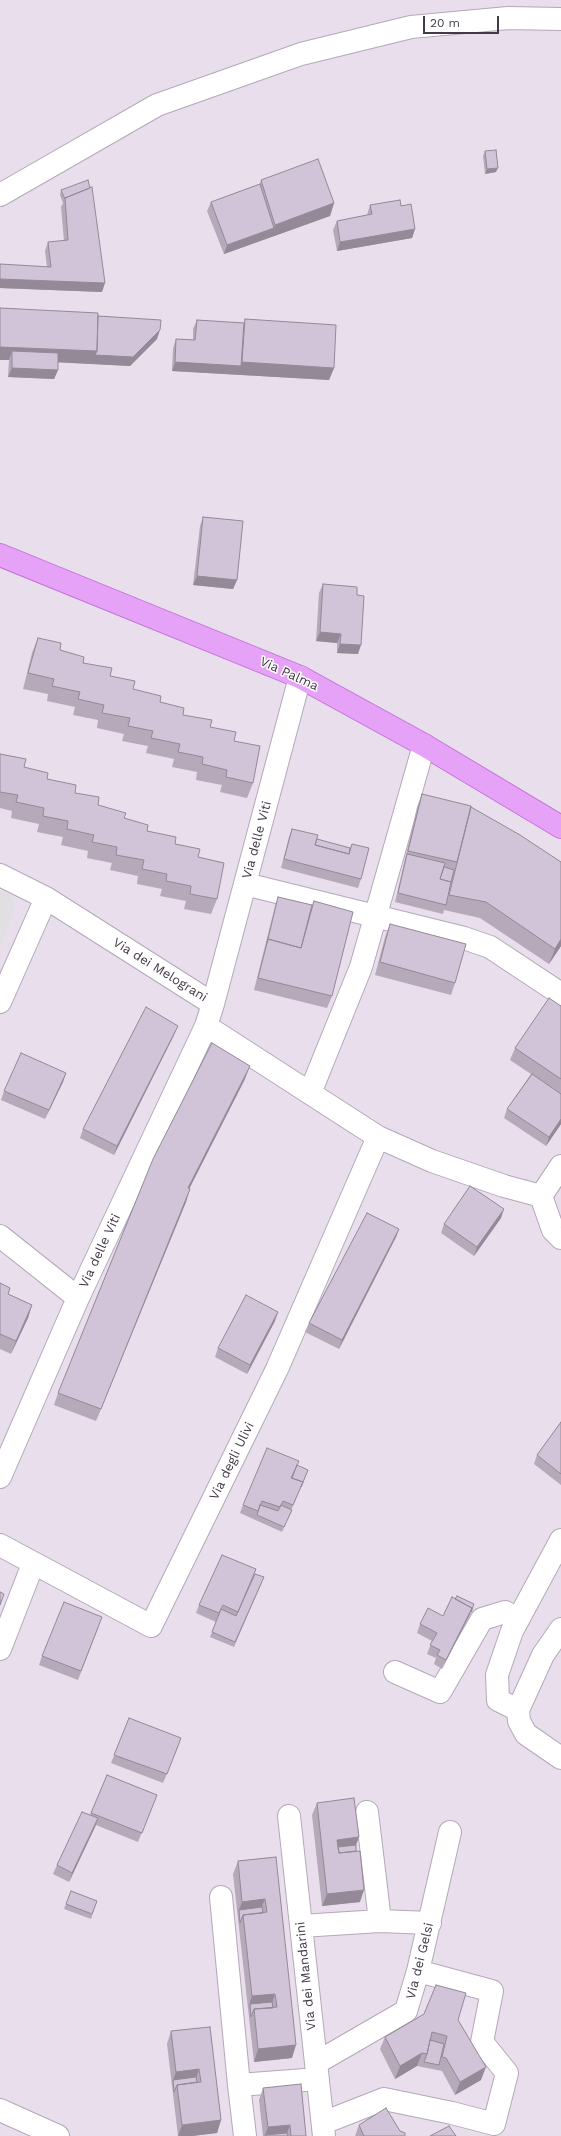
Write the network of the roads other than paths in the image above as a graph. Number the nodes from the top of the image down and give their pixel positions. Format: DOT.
graph roads {
  1 [pos="561,18"];
  2 [pos="0,194"];
  3 [pos="0,555"];
  4 [pos="300,677"];
  5 [pos="424,745"];
  6 [pos="561,827"];
  7 [pos="0,875"];
  8 [pos="245,884"];
  9 [pos="46,898"];
  10 [pos="375,916"];
  11 [pos="561,994"];
  12 [pos="0,1002"];
  13 [pos="213,1004"];
  14 [pos="206,1026"];
  15 [pos="310,1092"];
  16 [pos="378,1137"];
  17 [pos="561,1166"];
  18 [pos="541,1196"];
  19 [pos="0,1236"];
  20 [pos="561,1238"];
  21 [pos="78,1298"];
  22 [pos="0,1477"];
  23 [pos="561,1540"];
  24 [pos="0,1546"];
  25 [pos="33,1564"];
  26 [pos="518,1618"];
  27 [pos="561,1629"];
  28 [pos="0,1649"];
  29 [pos="394,1672"];
  30 [pos="518,1710"];
  31 [pos="561,1758"];
  32 [pos="367,1812"];
  33 [pos="289,1816"];
  34 [pos="450,1832"];
  35 [pos="221,1897"];
  36 [pos="380,1921"];
  37 [pos="430,1923"];
  38 [pos="301,1926"];
  39 [pos="418,1971"];
  40 [pos="317,2071"];
  41 [pos="239,2085"];
  42 [pos="0,2110"];
  43 [pos="323,2129"];
  44 [pos="492,2130"];
  45 [pos="58,2136"];
  46 [pos="245,2136"];
  1 -- 2 [label="street"];
  3 -- 4 [label="main road, Via Palma"];
  4 -- 5 [label="main road, Via Palma"];
  4 -- 8 [label="street, Via delle Viti"];
  5 -- 6 [label="main road, Via Palma"];
  5 -- 10 [label="street"];
  7 -- 9 [label="street, Via dei Melograni"];
  8 -- 10 [label="street"];
  8 -- 13 [label="street, Via delle Viti"];
  9 -- 12 [label="street"];
  9 -- 13 [label="street, Via dei Melograni"];
  10 -- 11 [label="street"];
  10 -- 15 [label="street"];
  13 -- 14 [label="street, Via dei Melograni"];
  14 -- 15 [label="street"];
  14 -- 21 [label="street, Via delle Viti"];
  15 -- 16 [label="street"];
  16 -- 18 [label="street"];
  16 -- 25 [label="street, Via degli Ulivi"];
  17 -- 18 [label="street"];
  18 -- 20 [label="street"];
  19 -- 21 [label="street"];
  21 -- 22 [label="street, Via delle Viti"];
  23 -- 26 [label="street"];
  24 -- 25 [label="street, Via degli Ulivi"];
  25 -- 28 [label="street"];
  26 -- 29 [label="street"];
  26 -- 30 [label="street"];
  27 -- 30 [label="street"];
  30 -- 31 [label="street"];
  32 -- 36 [label="street"];
  33 -- 38 [label="street, Via dei Mandarini"];
  34 -- 37 [label="street, Via dei Gelsi"];
  35 -- 41 [label="street"];
  36 -- 37 [label="street"];
  36 -- 38 [label="street"];
  37 -- 39 [label="street, Via dei Gelsi"];
  38 -- 40 [label="street, Via dei Mandarini"];
  39 -- 40 [label="street, Via dei Gelsi"];
  39 -- 44 [label="street"];
  40 -- 41 [label="street"];
  40 -- 43 [label="street, Via dei Mandarini"];
  41 -- 46 [label="street"];
  42 -- 45 [label="street"];
  43 -- 44 [label="street"];
}
